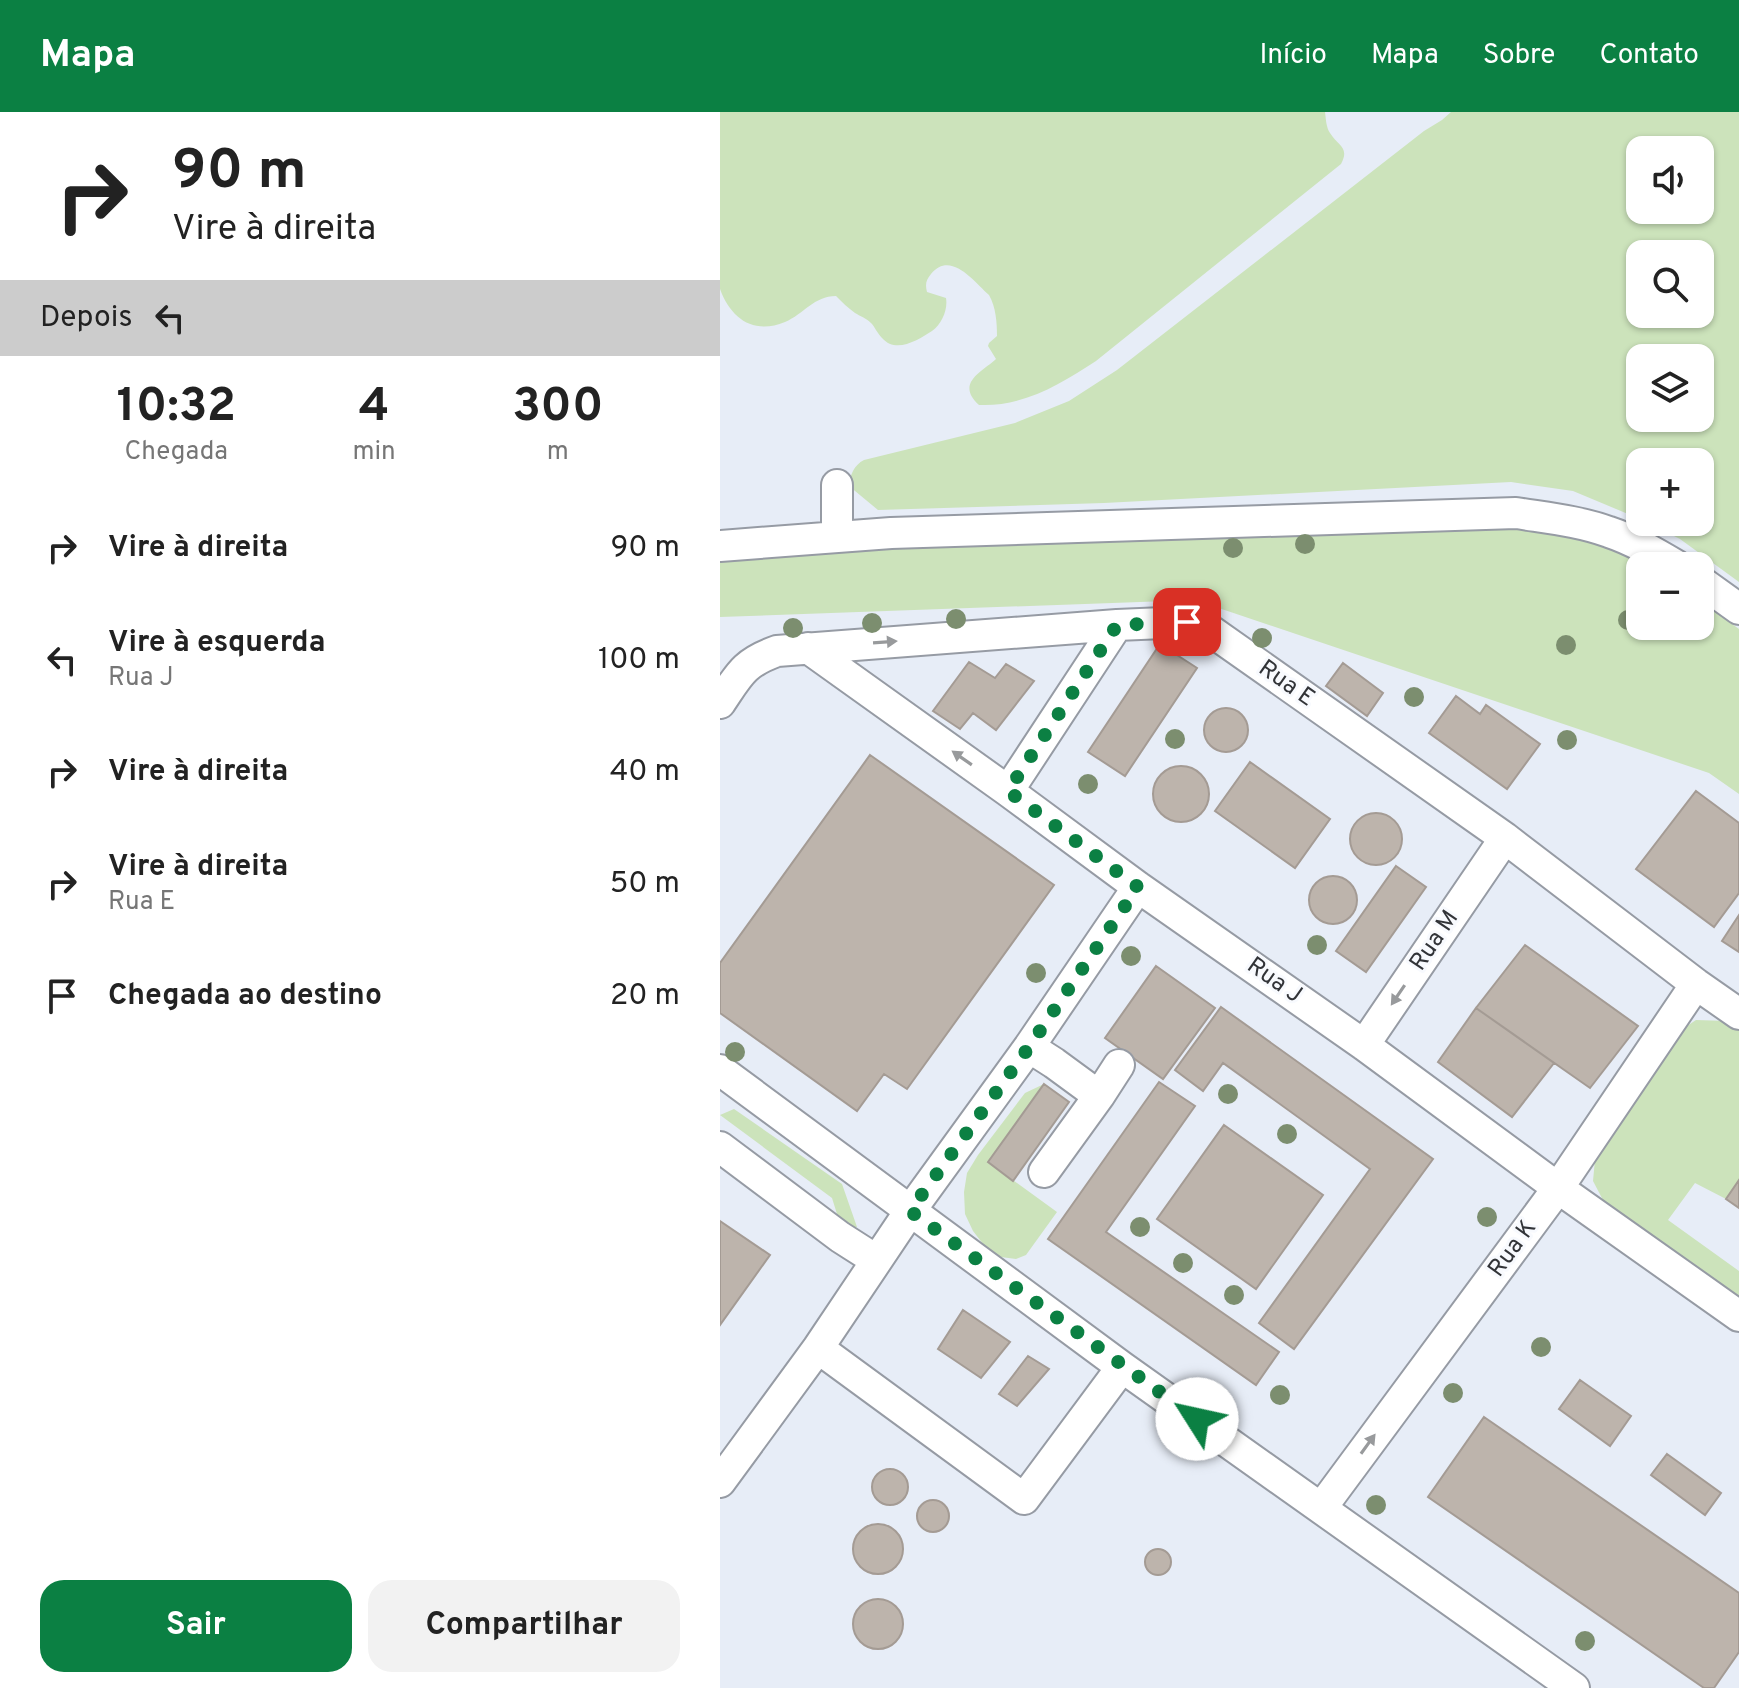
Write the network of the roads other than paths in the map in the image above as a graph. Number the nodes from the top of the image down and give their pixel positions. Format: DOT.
graph roads {
  1 [pos="837,485"];
  2 [pos="837,536"];
  3 [pos="720,546"];
  4 [pos="1653,552"];
  5 [pos="1714,591"];
  6 [pos="1739,609"];
  7 [pos="1117,625"];
  8 [pos="808,648"];
  9 [pos="720,703"];
  10 [pos="1008,791"];
  11 [pos="1505,838"];
  12 [pos="1138,887"];
  13 [pos="1696,984"];
  14 [pos="1739,1014"];
  15 [pos="1364,1045"];
  16 [pos="1029,1047"];
  17 [pos="1119,1065"];
  18 [pos="720,1070"];
  19 [pos="1099,1096"];
  20 [pos="720,1147"];
  21 [pos="1044,1172"];
  22 [pos="1558,1188"];
  23 [pos="910,1211"];
  24 [pos="876,1260"];
  25 [pos="1739,1316"];
  26 [pos="818,1348"];
  27 [pos="1122,1367"];
  28 [pos="720,1482"];
  29 [pos="1322,1507"];
  30 [pos="1574,1688"];
  1 -- 2 [label="lane"];
  2 -- 3 [label="lane"];
  2 -- 4 [label="lane"];
  5 -- 6 [label="lane"];
  8 -- 7 [label="lane, Rua E, one-way"];
  7 -- 10 [label="lane"];
  7 -- 11 [label="lane, Rua E"];
  8 -- 9 [label="lane, Rua E"];
  10 -- 8 [label="lane, Rua J, one-way"];
  10 -- 12 [label="lane, Rua J"];
  11 -- 13 [label="lane, Rua E"];
  11 -- 15 [label="lane, Rua M, one-way"];
  12 -- 15 [label="lane, Rua J"];
  12 -- 16 [label="lane"];
  13 -- 14 [label="lane, Rua E"];
  13 -- 22 [label="lane, Rua K"];
  15 -- 22 [label="lane, Rua J"];
  16 -- 19 [label="lane"];
  16 -- 23 [label="lane"];
  17 -- 19 [label="lane"];
  18 -- 23 [label="lane"];
  19 -- 21 [label="lane"];
  20 -- 24 [label="lane"];
  22 -- 25 [label="lane, Rua J"];
  29 -- 22 [label="lane, Rua K, one-way"];
  23 -- 24 [label="lane"];
  23 -- 27 [label="lane"];
  24 -- 26 [label="lane"];
  26 -- 27 [label="lane"];
  26 -- 28 [label="lane"];
  27 -- 29 [label="lane"];
  29 -- 30 [label="lane"];
}
